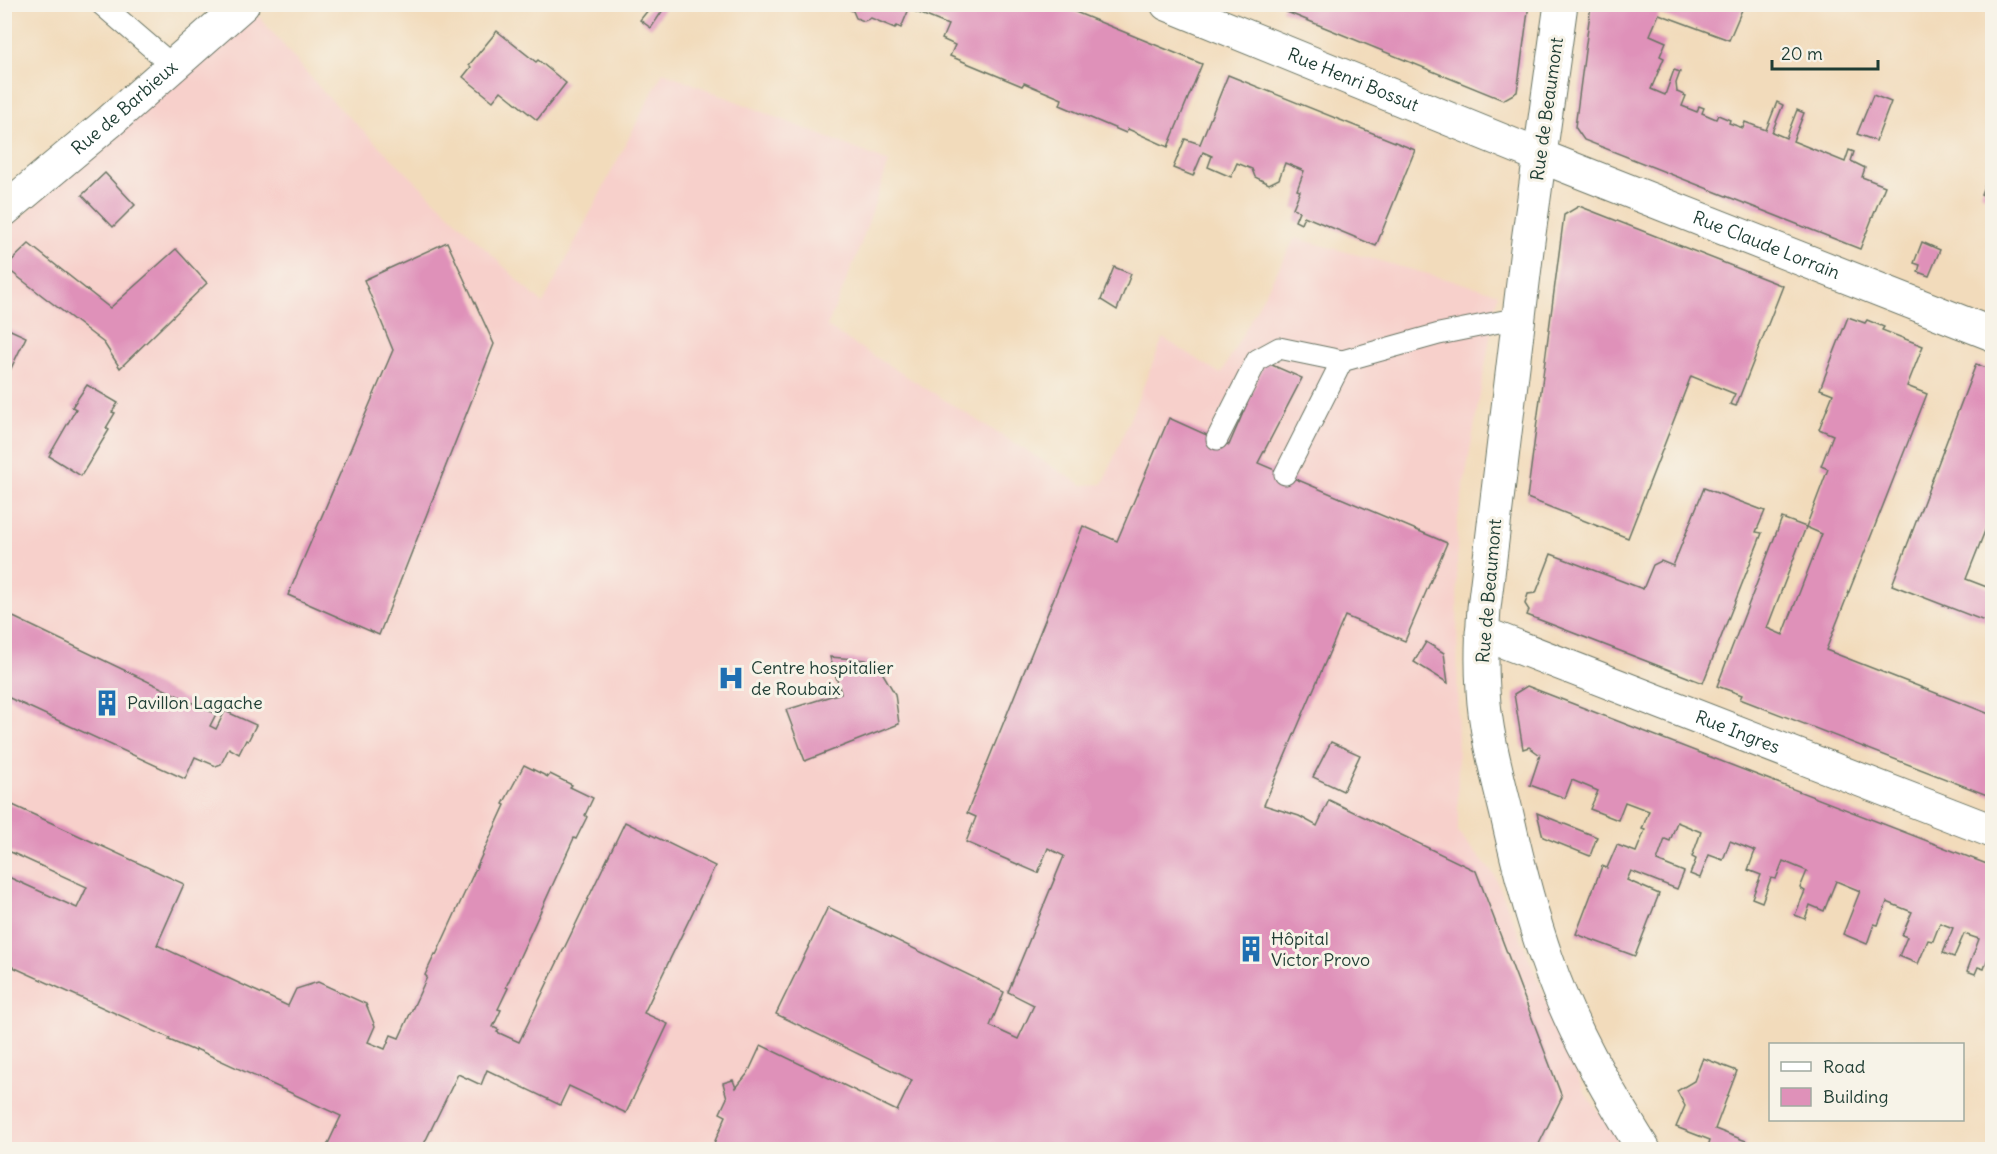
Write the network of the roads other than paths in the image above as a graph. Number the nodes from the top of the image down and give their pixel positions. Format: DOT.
graph roads {
  1 [pos="101,4"];
  2 [pos="243,4"];
  3 [pos="1167,4"];
  4 [pos="1561,4"];
  5 [pos="173,66"];
  6 [pos="1540,156"];
  7 [pos="4,210"];
  8 [pos="1519,318"];
  9 [pos="1992,334"];
  10 [pos="1342,361"];
  11 [pos="1217,440"];
  12 [pos="1285,474"];
  13 [pos="1482,633"];
  14 [pos="1992,831"];
  15 [pos="1644,1149"];
  1 -- 5 [label="lane"];
  2 -- 5 [label="street, Rue de Barbieux"];
  3 -- 6 [label="street, Rue Henri Bossut"];
  4 -- 6 [label="street, Rue de Beaumont"];
  5 -- 7 [label="street, Rue de Barbieux"];
  6 -- 8 [label="street, Rue de Beaumont"];
  6 -- 9 [label="street, Rue Claude Lorrain"];
  8 -- 10 [label="lane"];
  8 -- 13 [label="street, Rue de Beaumont"];
  10 -- 11 [label="lane"];
  10 -- 12 [label="lane"];
  13 -- 14 [label="street, Rue Ingres"];
  13 -- 15 [label="street, Rue de Beaumont"];
}
